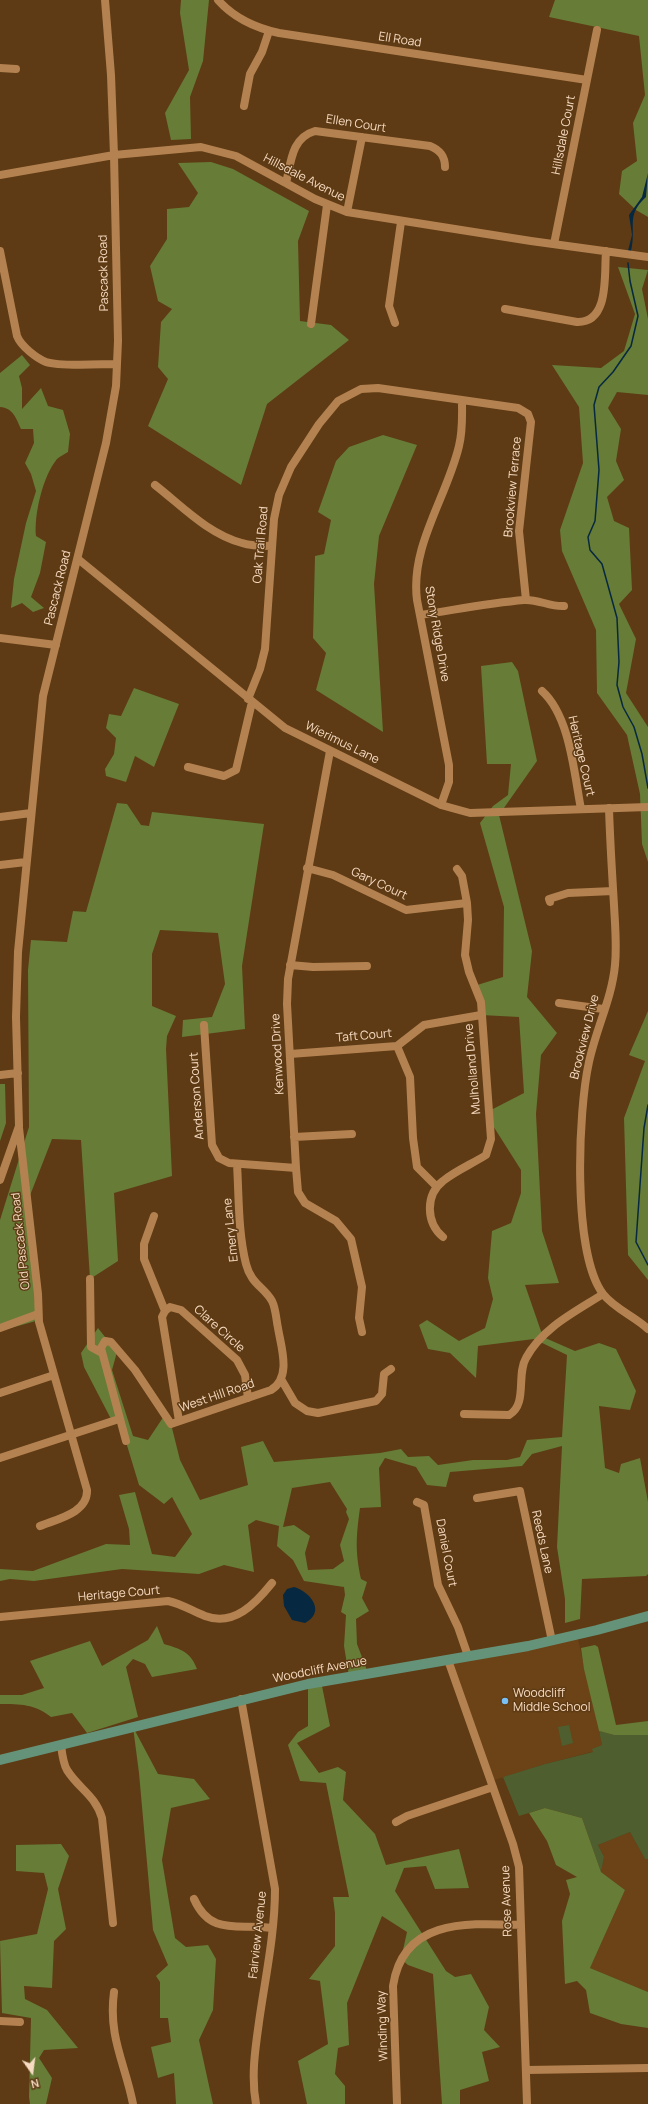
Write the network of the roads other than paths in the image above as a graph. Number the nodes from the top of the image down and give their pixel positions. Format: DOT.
graph roads {
  1 [pos="105,0"];
  2 [pos="218,0"];
  3 [pos="597,30"];
  4 [pos="269,31"];
  5 [pos="0,68"];
  6 [pos="16,69"];
  7 [pos="587,80"];
  8 [pos="244,106"];
  9 [pos="362,137"];
  10 [pos="114,155"];
  11 [pos="445,167"];
  12 [pos="0,175"];
  13 [pos="286,184"];
  14 [pos="327,205"];
  15 [pos="347,212"];
  16 [pos="401,222"];
  17 [pos="554,244"];
  18 [pos="0,251"];
  19 [pos="606,251"];
  20 [pos="648,257"];
  21 [pos="505,309"];
  22 [pos="395,323"];
  23 [pos="310,324"];
  24 [pos="117,364"];
  25 [pos="462,400"];
  26 [pos="518,408"];
  27 [pos="155,485"];
  28 [pos="272,546"];
  29 [pos="78,559"];
  30 [pos="526,600"];
  31 [pos="564,606"];
  32 [pos="420,615"];
  33 [pos="0,638"];
  34 [pos="56,645"];
  35 [pos="542,691"];
  36 [pos="250,700"];
  37 [pos="330,751"];
  38 [pos="188,767"];
  39 [pos="441,805"];
  40 [pos="648,807"];
  41 [pos="609,808"];
  42 [pos="581,809"];
  43 [pos="30,813"];
  44 [pos="0,817"];
  45 [pos="26,862"];
  46 [pos="0,865"];
  47 [pos="307,868"];
  48 [pos="457,869"];
  49 [pos="613,890"];
  50 [pos="550,902"];
  51 [pos="467,904"];
  52 [pos="290,965"];
  53 [pos="367,966"];
  54 [pos="560,1003"];
  55 [pos="603,1009"];
  56 [pos="481,1015"];
  57 [pos="204,1025"];
  58 [pos="398,1046"];
  59 [pos="290,1054"];
  60 [pos="18,1073"];
  61 [pos="0,1076"];
  62 [pos="19,1126"];
  63 [pos="352,1134"];
  64 [pos="294,1137"];
  65 [pos="237,1164"];
  66 [pos="296,1168"];
  67 [pos="0,1180"];
  68 [pos="437,1187"];
  69 [pos="154,1216"];
  70 [pos="443,1238"];
  71 [pos="90,1278"];
  72 [pos="603,1294"];
  73 [pos="165,1311"];
  74 [pos="38,1314"];
  75 [pos="0,1328"];
  76 [pos="648,1329"];
  77 [pos="362,1332"];
  78 [pos="102,1352"];
  79 [pos="391,1369"];
  80 [pos="54,1375"];
  81 [pos="281,1379"];
  82 [pos="0,1393"];
  83 [pos="248,1398"];
  84 [pos="464,1414"];
  85 [pos="120,1419"];
  86 [pos="179,1421"];
  87 [pos="71,1435"];
  88 [pos="126,1441"];
  89 [pos="0,1458"];
  90 [pos="477,1498"];
  91 [pos="417,1502"];
  92 [pos="40,1526"];
  93 [pos="272,1583"];
  94 [pos="648,1616"];
  95 [pos="0,1617"];
  96 [pos="552,1641"];
  97 [pos="468,1656"];
  98 [pos="448,1660"];
  99 [pos="241,1699"];
  100 [pos="61,1745"];
  101 [pos="0,1760"];
  102 [pos="493,1787"];
  103 [pos="396,1822"];
  104 [pos="194,1899"];
  105 [pos="113,1923"];
  106 [pos="520,1925"];
  107 [pos="272,1928"];
  108 [pos="114,1992"];
  109 [pos="0,2021"];
  110 [pos="20,2022"];
  111 [pos="648,2068"];
  112 [pos="527,2070"];
  113 [pos="132,2104"];
  114 [pos="256,2104"];
  115 [pos="397,2104"];
  116 [pos="527,2104"];
  1 -- 10 [label="street, Pascack Road"];
  2 -- 4 [label="street, Ell Road"];
  3 -- 7 [label="street, Hillsdale Court"];
  4 -- 7 [label="street, Ell Road"];
  4 -- 8 [label="street"];
  5 -- 6 [label="street"];
  7 -- 17 [label="street, Hillsdale Court"];
  9 -- 11 [label="street, Ellen Court"];
  9 -- 13 [label="street, Ellen Court"];
  9 -- 15 [label="street"];
  10 -- 12 [label="street, Hillsdale Avenue"];
  10 -- 13 [label="street, Hillsdale Avenue"];
  10 -- 24 [label="street, Pascack Road"];
  13 -- 14 [label="street, Hillsdale Avenue"];
  14 -- 15 [label="street, Hillsdale Avenue"];
  14 -- 23 [label="street"];
  15 -- 16 [label="street, Hillsdale Avenue"];
  16 -- 17 [label="street, Hillsdale Avenue"];
  16 -- 22 [label="street"];
  17 -- 19 [label="street, Hillsdale Avenue"];
  18 -- 24 [label="street"];
  19 -- 20 [label="street, Hillsdale Avenue"];
  19 -- 21 [label="street"];
  24 -- 29 [label="street, Pascack Road"];
  25 -- 26 [label="street, Oak Trail Road"];
  25 -- 28 [label="street, Oak Trail Road"];
  25 -- 32 [label="street, Stony Ridge Drive"];
  26 -- 30 [label="street, Brookview Terrace"];
  27 -- 28 [label="street"];
  28 -- 36 [label="street, Oak Trail Road"];
  29 -- 34 [label="street, Pascack Road"];
  29 -- 36 [label="street, Wierimus Lane"];
  30 -- 31 [label="street"];
  30 -- 32 [label="street"];
  32 -- 39 [label="street, Stony Ridge Drive"];
  33 -- 34 [label="street"];
  34 -- 43 [label="street, Pascack Road"];
  35 -- 42 [label="street, Heritage Court"];
  36 -- 37 [label="street, Wierimus Lane"];
  36 -- 38 [label="street, Oak Trail Road"];
  37 -- 39 [label="street, Wierimus Lane"];
  37 -- 47 [label="street, Kenwood Drive"];
  39 -- 42 [label="street, Wierimus Lane"];
  40 -- 41 [label="street, Wierimus Lane"];
  41 -- 42 [label="street, Wierimus Lane"];
  41 -- 49 [label="street, Brookview Drive"];
  43 -- 44 [label="street"];
  43 -- 45 [label="street, Pascack Road"];
  45 -- 46 [label="street"];
  45 -- 60 [label="street, Pascack Road"];
  47 -- 51 [label="street, Gary Court"];
  47 -- 52 [label="street, Kenwood Drive"];
  48 -- 51 [label="street, Mulholland Drive"];
  49 -- 50 [label="street"];
  49 -- 55 [label="street, Brookview Drive"];
  51 -- 56 [label="street, Mulholland Drive"];
  52 -- 53 [label="street"];
  52 -- 59 [label="street, Kenwood Drive"];
  54 -- 55 [label="street"];
  55 -- 72 [label="street, Brookview Drive"];
  56 -- 58 [label="street, Taft Court"];
  56 -- 68 [label="street, Mulholland Drive"];
  57 -- 65 [label="street, Anderson Court"];
  58 -- 59 [label="street, Taft Court"];
  58 -- 68 [label="street"];
  59 -- 64 [label="street, Kenwood Drive"];
  60 -- 61 [label="street"];
  60 -- 62 [label="street, Pascack Road"];
  62 -- 67 [label="street, Pascack Road"];
  62 -- 74 [label="street, Old Pascack Road"];
  63 -- 64 [label="street"];
  64 -- 66 [label="street, Kenwood Drive"];
  65 -- 66 [label="street, Anderson Court"];
  65 -- 81 [label="street, Emery Lane"];
  66 -- 77 [label="street, Kenwood Drive"];
  68 -- 70 [label="street"];
  69 -- 73 [label="street"];
  71 -- 78 [label="street"];
  72 -- 76 [label="street"];
  72 -- 84 [label="street"];
  73 -- 83 [label="street, Clare Circle"];
  73 -- 86 [label="street"];
  74 -- 75 [label="street"];
  74 -- 80 [label="street, Old Pascack Road"];
  78 -- 85 [label="street"];
  78 -- 86 [label="street, West Hill Road"];
  79 -- 81 [label="street"];
  80 -- 82 [label="street"];
  80 -- 87 [label="street, Old Pascack Road"];
  81 -- 83 [label="street, West Hill Road"];
  83 -- 86 [label="street, West Hill Road"];
  85 -- 87 [label="street"];
  85 -- 88 [label="street"];
  87 -- 89 [label="street"];
  87 -- 92 [label="street, Old Pascack Road"];
  90 -- 96 [label="street, Reeds Lane"];
  91 -- 97 [label="street, Daniel Court"];
  93 -- 95 [label="street, Heritage Court"];
  94 -- 96 [label="main road, Woodcliff Avenue"];
  96 -- 97 [label="main road, Woodcliff Avenue"];
  97 -- 98 [label="main road, Woodcliff Avenue"];
  98 -- 99 [label="main road, Woodcliff Avenue"];
  98 -- 102 [label="street, Rose Avenue"];
  99 -- 100 [label="main road, Woodcliff Avenue"];
  99 -- 107 [label="street, Fairview Avenue"];
  100 -- 101 [label="main road, Woodcliff Avenue"];
  100 -- 105 [label="street"];
  102 -- 103 [label="street"];
  102 -- 106 [label="street, Rose Avenue"];
  104 -- 107 [label="street"];
  106 -- 112 [label="street, Rose Avenue"];
  106 -- 115 [label="street, Winding Way"];
  107 -- 114 [label="street, Fairview Avenue"];
  108 -- 113 [label="street"];
  109 -- 110 [label="street"];
  111 -- 112 [label="street"];
  112 -- 116 [label="street, Rose Avenue"];
}
